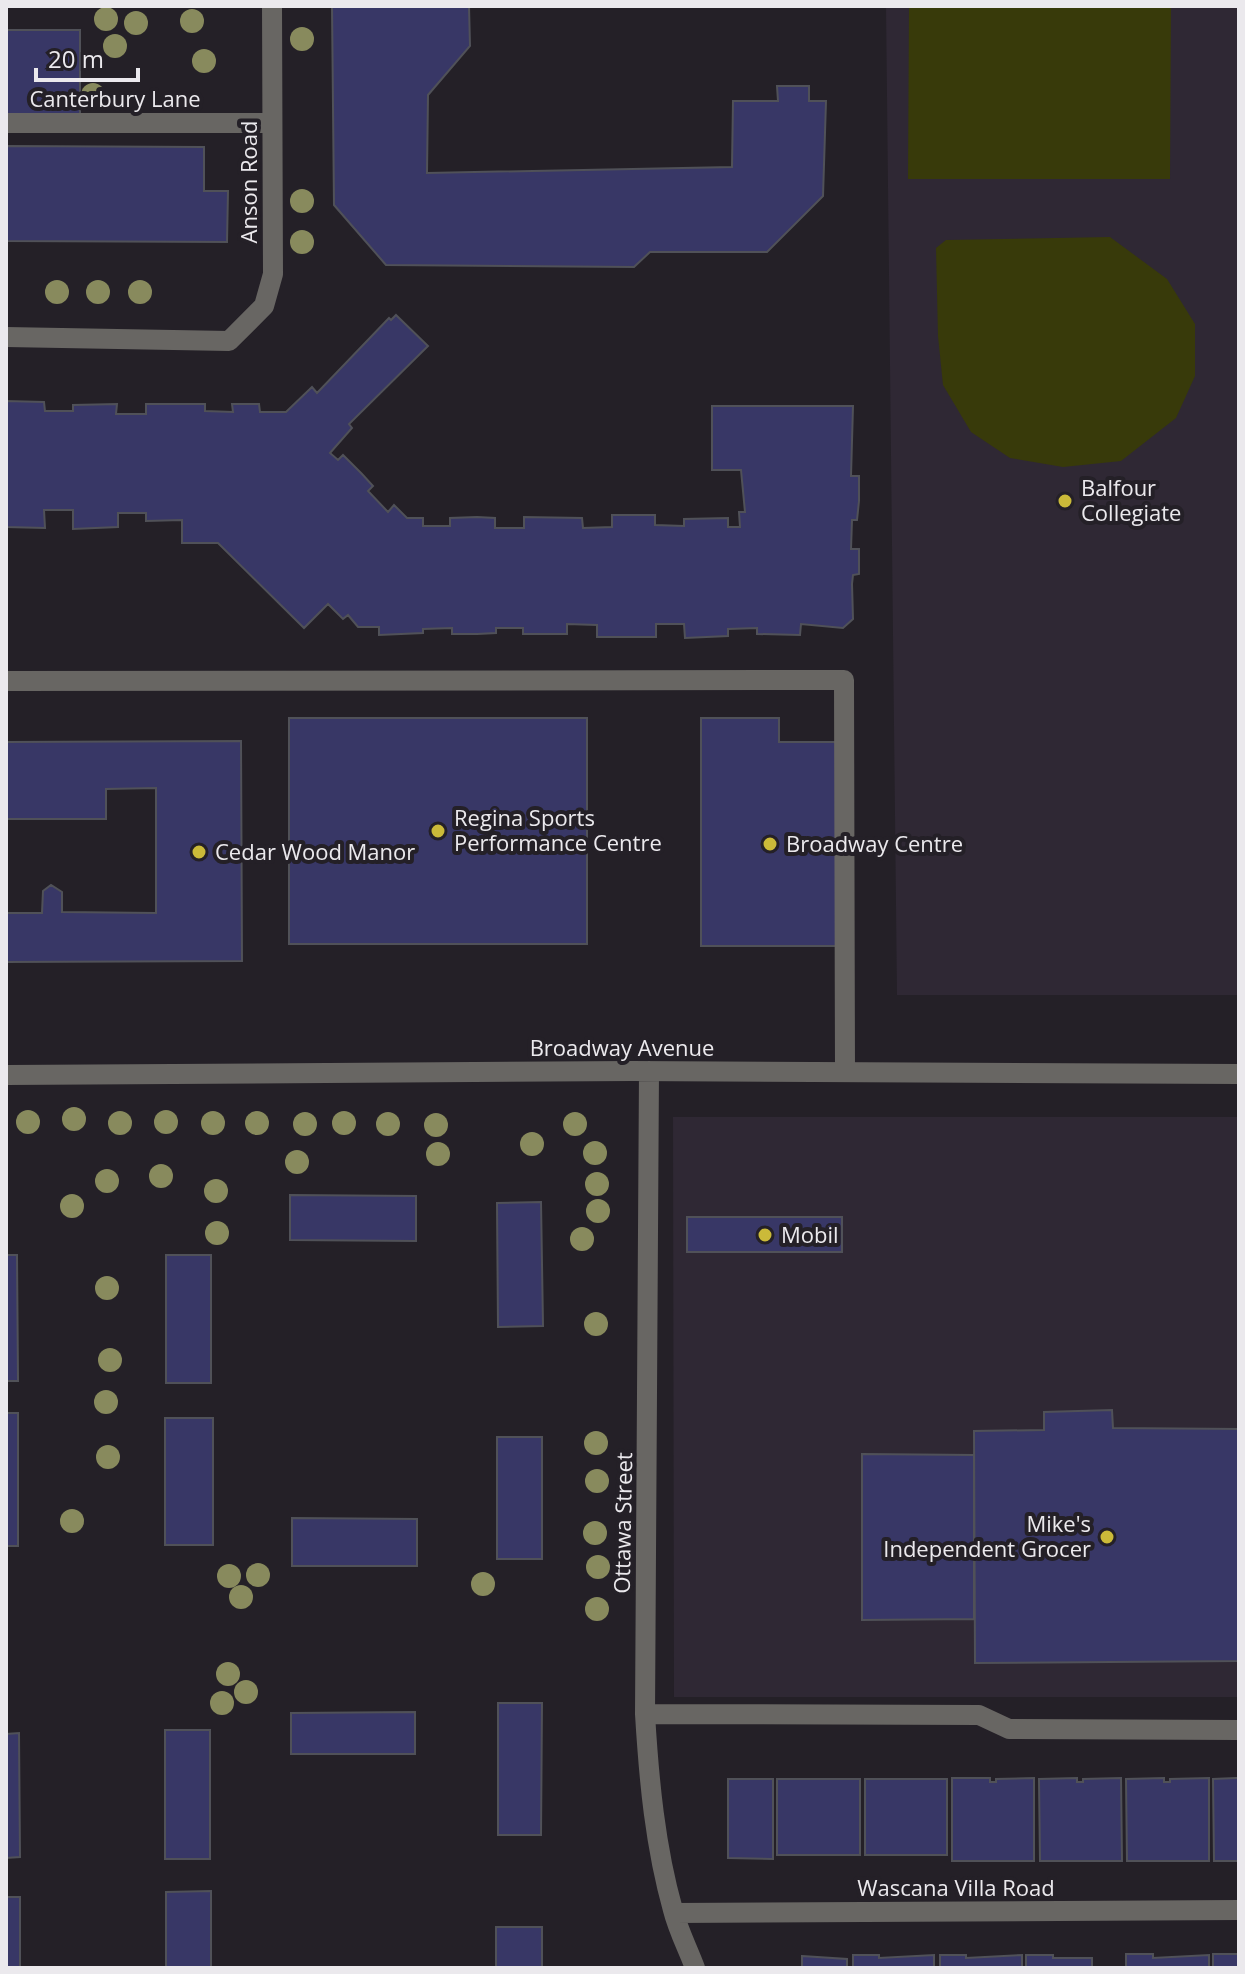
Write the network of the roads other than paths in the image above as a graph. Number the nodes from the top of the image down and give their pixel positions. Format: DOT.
graph roads {
  1 [pos="272,6"];
  2 [pos="6,123"];
  3 [pos="272,123"];
  4 [pos="6,337"];
  5 [pos="6,681"];
  6 [pos="649,1071"];
  7 [pos="845,1072"];
  8 [pos="1239,1074"];
  9 [pos="6,1075"];
  10 [pos="645,1714"];
  11 [pos="1239,1730"];
  12 [pos="1239,1910"];
  13 [pos="674,1913"];
  14 [pos="695,1968"];
  1 -- 3 [label="street, Anson Road"];
  2 -- 3 [label="street, Canterbury Lane"];
  3 -- 4 [label="street, Anson Road"];
  5 -- 7 [label="street"];
  6 -- 7 [label="street, Broadway Avenue"];
  6 -- 9 [label="street, Broadway Avenue"];
  6 -- 10 [label="street, Ottawa Street"];
  7 -- 8 [label="street, Broadway Avenue"];
  10 -- 11 [label="street"];
  10 -- 13 [label="street, Ottawa Street"];
  12 -- 13 [label="street, Wascana Villa Road"];
  13 -- 14 [label="street, Ottawa Street"];
}
